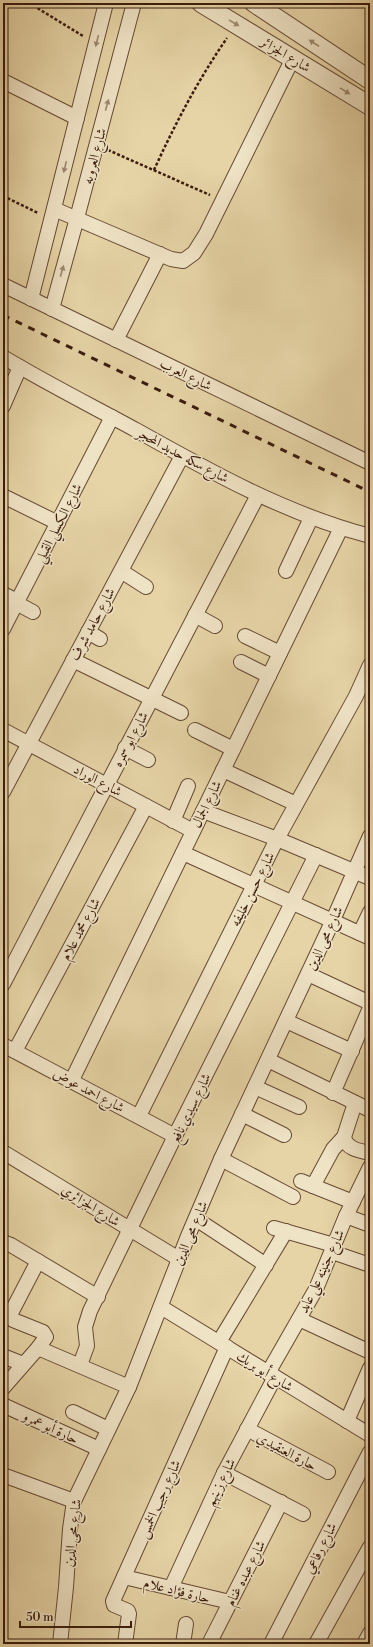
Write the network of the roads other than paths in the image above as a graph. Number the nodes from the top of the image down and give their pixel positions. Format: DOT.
graph roads {
  1 [pos="106,3"];
  2 [pos="134,3"];
  3 [pos="201,3"];
  4 [pos="254,3"];
  5 [pos="293,58"];
  6 [pos="370,80"];
  7 [pos="3,81"];
  8 [pos="370,106"];
  9 [pos="77,118"];
  10 [pos="53,214"];
  11 [pos="77,218"];
  12 [pos="160,254"];
  13 [pos="3,285"];
  14 [pos="31,299"];
  15 [pos="52,309"];
  16 [pos="116,340"];
  17 [pos="3,357"];
  18 [pos="20,367"];
  19 [pos="3,406"];
  20 [pos="112,417"];
  21 [pos="182,456"];
  22 [pos="370,463"];
  23 [pos="258,495"];
  24 [pos="3,496"];
  25 [pos="311,518"];
  26 [pos="58,523"];
  27 [pos="341,528"];
  28 [pos="370,536"];
  29 [pos="120,571"];
  30 [pos="286,571"];
  31 [pos="146,587"];
  32 [pos="3,594"];
  33 [pos="17,602"];
  34 [pos="33,612"];
  35 [pos="195,615"];
  36 [pos="215,626"];
  37 [pos="3,629"];
  38 [pos="245,636"];
  39 [pos="280,653"];
  40 [pos="73,660"];
  41 [pos="241,662"];
  42 [pos="370,665"];
  43 [pos="269,676"];
  44 [pos="151,698"];
  45 [pos="181,713"];
  46 [pos="3,730"];
  47 [pos="195,730"];
  48 [pos="29,744"];
  49 [pos="125,748"];
  50 [pos="233,749"];
  51 [pos="148,760"];
  52 [pos="223,770"];
  53 [pos="106,785"];
  54 [pos="188,786"];
  55 [pos="3,792"];
  56 [pos="296,804"];
  57 [pos="146,806"];
  58 [pos="202,811"];
  59 [pos="173,821"];
  60 [pos="193,831"];
  61 [pos="370,836"];
  62 [pos="277,839"];
  63 [pos="183,852"];
  64 [pos="316,855"];
  65 [pos="355,872"];
  66 [pos="370,878"];
  67 [pos="254,884"];
  68 [pos="292,902"];
  69 [pos="370,912"];
  70 [pos="333,920"];
  71 [pos="365,936"];
  72 [pos="308,974"];
  73 [pos="3,984"];
  74 [pos="370,1003"];
  75 [pos="370,1008"];
  76 [pos="286,1021"];
  77 [pos="9,1048"];
  78 [pos="352,1051"];
  79 [pos="268,1060"];
  80 [pos="72,1080"];
  81 [pos="254,1087"];
  82 [pos="333,1093"];
  83 [pos="355,1103"];
  84 [pos="299,1107"];
  85 [pos="370,1110"];
  86 [pos="242,1114"];
  87 [pos="139,1116"];
  88 [pos="284,1135"];
  89 [pos="175,1136"];
  90 [pos="344,1137"];
  91 [pos="3,1152"];
  92 [pos="370,1153"];
  93 [pos="221,1159"];
  94 [pos="370,1168"];
  95 [pos="293,1197"];
  96 [pos="353,1202"];
  97 [pos="346,1216"];
  98 [pos="196,1219"];
  99 [pos="370,1225"];
  100 [pos="131,1230"];
  101 [pos="3,1242"];
  102 [pos="333,1248"];
  103 [pos="179,1259"];
  104 [pos="38,1261"];
  105 [pos="266,1265"];
  106 [pos="370,1265"];
  107 [pos="98,1297"];
  108 [pos="161,1307"];
  109 [pos="299,1319"];
  110 [pos="223,1345"];
  111 [pos="38,1348"];
  112 [pos="370,1352"];
  113 [pos="3,1356"];
  114 [pos="23,1364"];
  115 [pos="80,1365"];
  116 [pos="370,1368"];
  117 [pos="271,1375"];
  118 [pos="129,1387"];
  119 [pos="3,1388"];
  120 [pos="3,1405"];
  121 [pos="73,1412"];
  122 [pos="347,1421"];
  123 [pos="108,1429"];
  124 [pos="247,1429"];
  125 [pos="370,1435"];
  126 [pos="99,1449"];
  127 [pos="370,1452"];
  128 [pos="328,1472"];
  129 [pos="224,1473"];
  130 [pos="3,1475"];
  131 [pos="74,1500"];
  132 [pos="281,1502"];
  133 [pos="303,1514"];
  134 [pos="370,1547"];
  135 [pos="124,1577"];
  136 [pos="171,1588"];
  137 [pos="230,1602"];
  138 [pos="186,1624"];
  139 [pos="370,1632"];
  140 [pos="60,1644"];
  141 [pos="125,1644"];
  142 [pos="183,1644"];
  143 [pos="209,1644"];
  144 [pos="271,1644"];
  145 [pos="316,1644"];
  146 [pos="364,1644"];
  1 -- 9 [label="street, شارع العروبه, one-way"];
  11 -- 2 [label="street, شارع العروبه, one-way"];
  3 -- 5 [label="street, شارع الجزائر, one-way"];
  6 -- 4 [label="street, شارع الجزائر, one-way"];
  5 -- 8 [label="street, شارع الجزائر, one-way"];
  5 -- 12 [label="street"];
  7 -- 9 [label="street"];
  9 -- 10 [label="street, شارع العروبه, one-way"];
  10 -- 11 [label="street"];
  10 -- 14 [label="street, شارع العروبه"];
  11 -- 12 [label="street"];
  15 -- 11 [label="street, شارع العروبه, one-way"];
  12 -- 16 [label="street"];
  13 -- 14 [label="street, شارع العرب"];
  14 -- 15 [label="street, شارع العرب"];
  15 -- 16 [label="street, شارع العرب"];
  16 -- 22 [label="street, شارع العرب"];
  17 -- 18 [label="street, شارع سكه حديد المحجر"];
  18 -- 19 [label="street"];
  18 -- 20 [label="street, شارع سكه حديد المحجر"];
  20 -- 21 [label="street, شارع سكه حديد المحجر"];
  20 -- 26 [label="street, شارع الكسلي القبلي"];
  21 -- 23 [label="street, شارع سكه حديد المحجر"];
  21 -- 29 [label="street, شارع حامد شرف"];
  23 -- 25 [label="street, شارع سكه حديد المحجر"];
  23 -- 35 [label="street, شارع ابو سمره"];
  24 -- 26 [label="street"];
  25 -- 27 [label="street, شارع سكه حديد المحجر"];
  25 -- 30 [label="street"];
  26 -- 33 [label="street, شارع الكسلي القبلي"];
  27 -- 28 [label="street, شارع سكه حديد المحجر"];
  27 -- 39 [label="street, شارع الجمال"];
  29 -- 31 [label="street"];
  29 -- 40 [label="street, شارع حامد شرف"];
  32 -- 33 [label="street"];
  33 -- 34 [label="street"];
  33 -- 37 [label="street, شارع الكسلي القبلي"];
  35 -- 36 [label="street"];
  35 -- 44 [label="street, شارع ابو سمره"];
  38 -- 39 [label="street"];
  39 -- 43 [label="street, شارع الجمال"];
  40 -- 44 [label="street"];
  40 -- 48 [label="street, شارع حامد شرف"];
  41 -- 43 [label="street"];
  42 -- 56 [label="street, شارع حسن خليفه"];
  43 -- 50 [label="street, شارع الجمال"];
  44 -- 45 [label="street"];
  44 -- 49 [label="street, شارع ابو سمره"];
  46 -- 48 [label="street, شارع الوراد"];
  47 -- 50 [label="street"];
  48 -- 53 [label="street, شارع الوراد"];
  48 -- 55 [label="street, شارع حامد شرف"];
  49 -- 51 [label="street"];
  49 -- 53 [label="street, شارع ابو سمره"];
  50 -- 52 [label="street, شارع الجمال"];
  52 -- 56 [label="street"];
  52 -- 58 [label="street, شارع الجمال"];
  53 -- 57 [label="street, شارع الوراد"];
  53 -- 73 [label="street, شارع ابو سمره"];
  54 -- 59 [label="street"];
  56 -- 62 [label="street, شارع حسن خليفه"];
  57 -- 59 [label="street, شارع الوراد"];
  57 -- 77 [label="street, شارع محمد علام"];
  58 -- 60 [label="street, شارع الجمال"];
  58 -- 62 [label="street"];
  59 -- 60 [label="street, شارع الوراد"];
  60 -- 63 [label="street, شارع الجمال"];
  61 -- 65 [label="street, شارع محى الدين"];
  62 -- 64 [label="street"];
  62 -- 67 [label="street, شارع حسن خليفه"];
  63 -- 67 [label="street"];
  63 -- 80 [label="street, شارع الجمال"];
  64 -- 65 [label="street"];
  64 -- 68 [label="street, شارع سيدي نافع"];
  65 -- 66 [label="street"];
  65 -- 70 [label="street, شارع محى الدين"];
  67 -- 68 [label="street"];
  67 -- 87 [label="street, شارع حسن خليفه"];
  68 -- 70 [label="street"];
  68 -- 89 [label="street, شارع سيدي نافع"];
  69 -- 71 [label="street"];
  70 -- 71 [label="street"];
  70 -- 72 [label="street, شارع محى الدين"];
  72 -- 74 [label="street"];
  72 -- 76 [label="street, شارع محى الدين"];
  75 -- 78 [label="street"];
  76 -- 78 [label="street"];
  76 -- 79 [label="street, شارع محى الدين"];
  77 -- 80 [label="street, شارع احمد عوض"];
  78 -- 82 [label="street"];
  79 -- 81 [label="street, شارع محى الدين"];
  79 -- 82 [label="street"];
  80 -- 87 [label="street, شارع احمد عوض"];
  81 -- 84 [label="street"];
  81 -- 86 [label="street, شارع محى الدين"];
  82 -- 83 [label="street"];
  83 -- 85 [label="street"];
  83 -- 90 [label="street"];
  86 -- 88 [label="street"];
  86 -- 93 [label="street, شارع محى الدين"];
  87 -- 89 [label="street, شارع احمد عوض"];
  89 -- 100 [label="street, شارع سيدي نافع"];
  90 -- 92 [label="street"];
  90 -- 96 [label="street"];
  91 -- 100 [label="street, شارع الجزائري"];
  93 -- 95 [label="street"];
  93 -- 98 [label="street, شارع محى الدين"];
  94 -- 96 [label="street, شارع جنينه علي عابد"];
  96 -- 97 [label="street, شارع جنينه علي عابد"];
  97 -- 99 [label="street"];
  97 -- 102 [label="street, شارع جنينه علي عابد"];
  98 -- 103 [label="street, شارع محى الدين"];
  98 -- 105 [label="street"];
  100 -- 103 [label="street, شارع الجزائري"];
  100 -- 107 [label="street, شارع سيدي نافع"];
  101 -- 104 [label="street"];
  102 -- 105 [label="street, شارع رجب الخمس"];
  102 -- 106 [label="street"];
  102 -- 109 [label="street, شارع جنينه علي عابد"];
  103 -- 108 [label="street, شارع محى الدين"];
  104 -- 107 [label="street"];
  104 -- 111 [label="street"];
  105 -- 110 [label="street, شارع رجب الخمس"];
  107 -- 115 [label="street, شارع سيدي نافع"];
  108 -- 110 [label="street, شارع أبو بريك"];
  108 -- 118 [label="street, شارع محى الدين"];
  109 -- 112 [label="street"];
  109 -- 117 [label="street, شارع جنينه علي عابد"];
  110 -- 117 [label="street, شارع أبو بريك"];
  110 -- 135 [label="street, شارع رجب الخمس"];
  111 -- 114 [label="street"];
  111 -- 115 [label="street"];
  113 -- 114 [label="street"];
  114 -- 119 [label="street"];
  115 -- 118 [label="street"];
  116 -- 122 [label="street"];
  117 -- 122 [label="street, شارع أبو بريك"];
  117 -- 124 [label="street, شارع زينهم"];
  118 -- 123 [label="street, شارع محى الدين"];
  120 -- 126 [label="street, حارة أبو عمرو"];
  121 -- 123 [label="street"];
  122 -- 125 [label="street, شارع أبو بريك"];
  123 -- 126 [label="street, شارع محى الدين"];
  124 -- 128 [label="street, حارة العنقيدي"];
  124 -- 129 [label="street, شارع زينهم"];
  126 -- 131 [label="street, شارع محى الدين"];
  127 -- 144 [label="street, شارع رفاعي"];
  129 -- 132 [label="street"];
  129 -- 136 [label="street, شارع زينهم"];
  130 -- 131 [label="street"];
  131 -- 140 [label="street, شارع محى الدين"];
  132 -- 133 [label="street"];
  132 -- 137 [label="street, شارع عبده غنام"];
  134 -- 145 [label="street"];
  135 -- 136 [label="street, حارة فؤاد علام"];
  135 -- 141 [label="street, شارع رجب الخمس"];
  136 -- 137 [label="street, حارة فؤاد علام"];
  137 -- 143 [label="street, شارع عبده غنام"];
  138 -- 142 [label="street"];
  139 -- 146 [label="street"];
}
